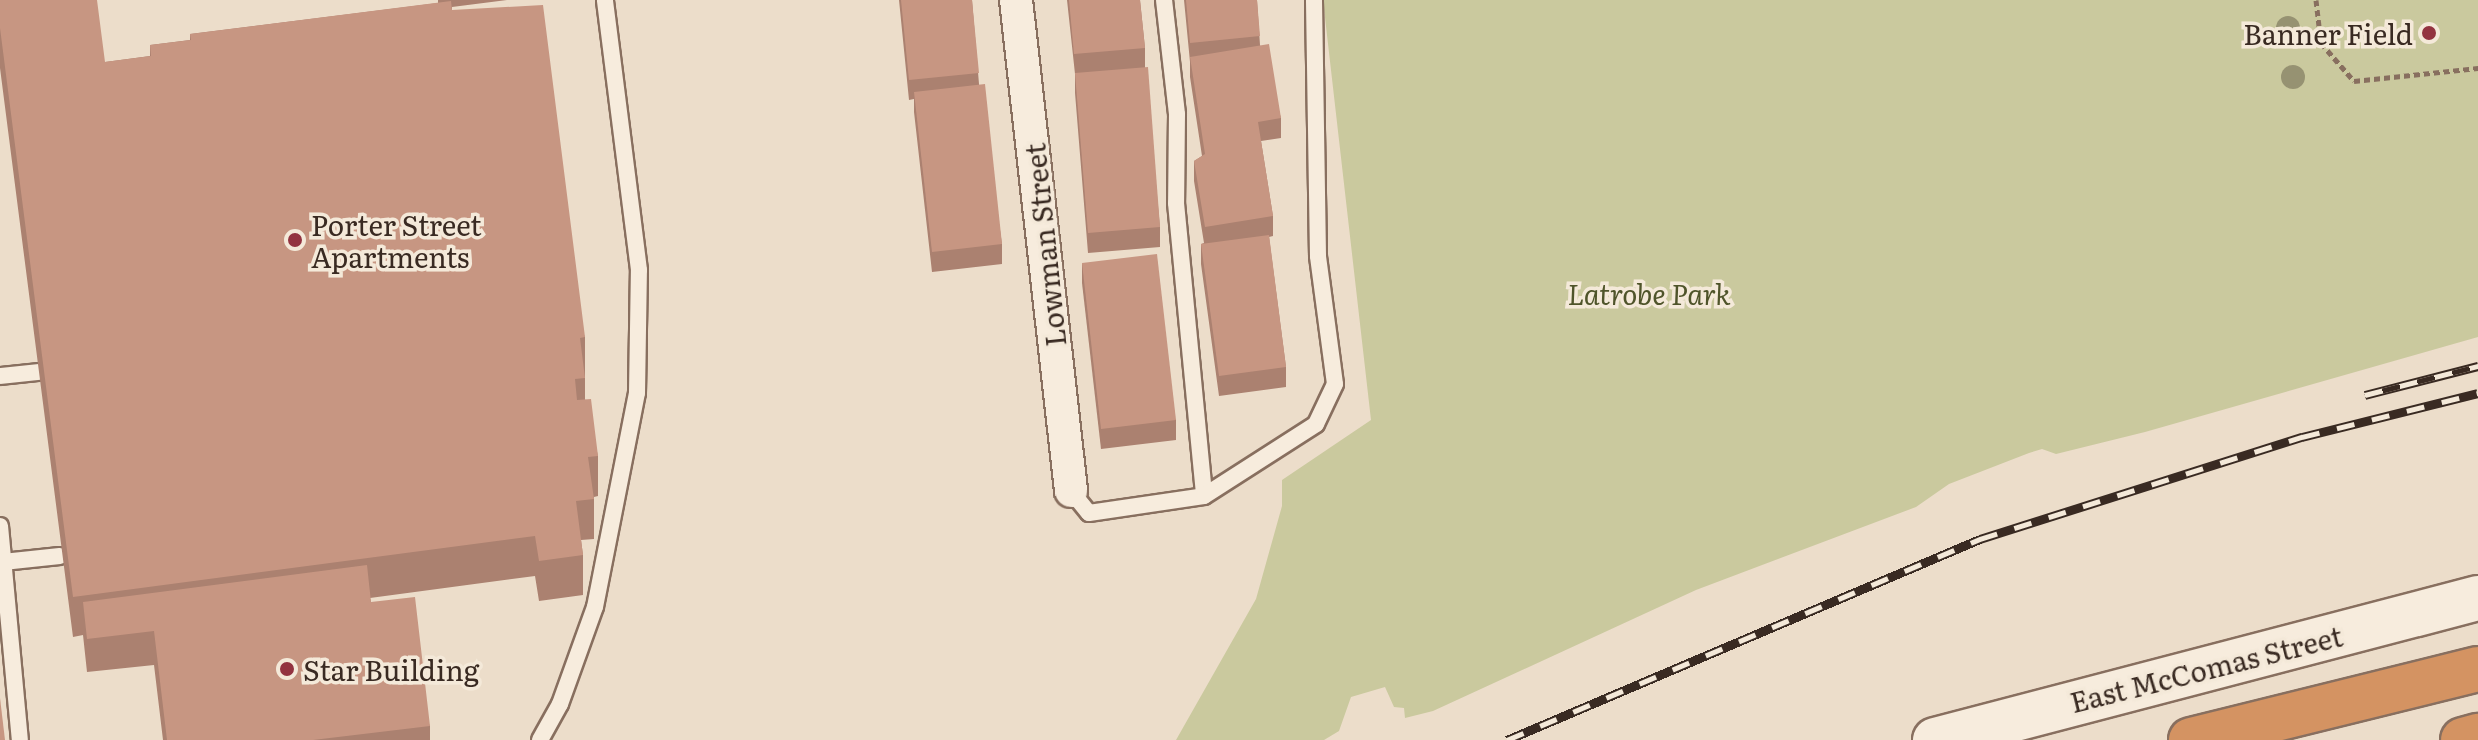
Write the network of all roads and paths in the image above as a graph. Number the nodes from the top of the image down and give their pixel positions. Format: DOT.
graph roads {
  1 [pos="605,0"];
  2 [pos="1016,0"];
  3 [pos="1164,0"];
  4 [pos="1314,0"];
  5 [pos="2316,0"];
  6 [pos="2478,68"];
  7 [pos="39,372"];
  8 [pos="0,376"];
  9 [pos="1071,491"];
  10 [pos="1204,496"];
  11 [pos="0,526"];
  12 [pos="60,556"];
  13 [pos="3,562"];
  14 [pos="2478,598"];
  15 [pos="2478,669"];
  16 [pos="2478,736"];
  17 [pos="20,740"];
  18 [pos="540,740"];
  19 [pos="1935,740"];
  20 [pos="2191,740"];
  21 [pos="2463,740"];
  1 -- 18 [label="lane"];
  2 -- 9 [label="street, Lowman Street"];
  3 -- 10 [label="lane"];
  4 -- 10 [label="lane"];
  5 -- 6 [label="path"];
  7 -- 8 [label="lane"];
  9 -- 10 [label="lane"];
  11 -- 13 [label="lane"];
  12 -- 13 [label="lane"];
  13 -- 17 [label="lane"];
  14 -- 19 [label="street, East McComas Street"];
  15 -- 20 [label="highway"];
  16 -- 21 [label="highway"];
}
